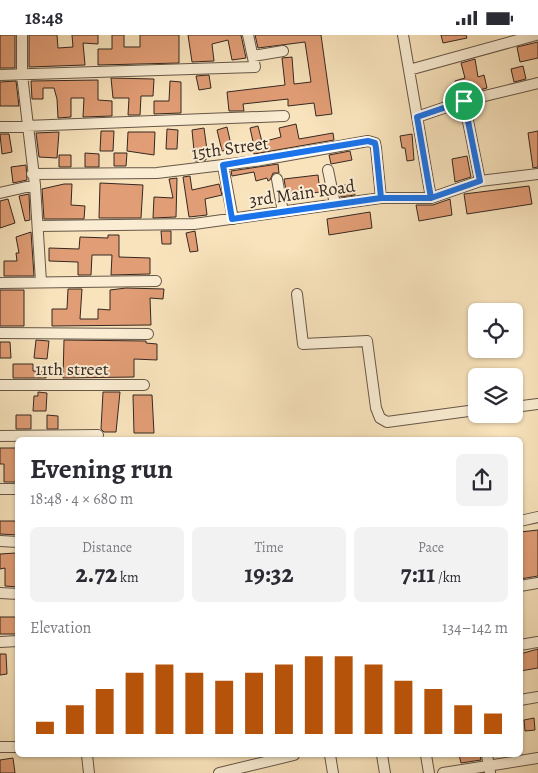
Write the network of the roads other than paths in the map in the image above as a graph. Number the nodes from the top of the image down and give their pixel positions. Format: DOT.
graph roads {
  1 [pos="22,35"];
  2 [pos="248,35"];
  3 [pos="403,35"];
  4 [pos="536,35"];
  5 [pos="283,51"];
  6 [pos="253,56"];
  7 [pos="409,70"];
  8 [pos="0,75"];
  9 [pos="22,75"];
  10 [pos="538,83"];
  11 [pos="464,101"];
  12 [pos="284,116"];
  13 [pos="417,117"];
  14 [pos="27,126"];
  15 [pos="0,127"];
  16 [pos="223,165"];
  17 [pos="328,170"];
  18 [pos="538,174"];
  19 [pos="34,179"];
  20 [pos="277,179"];
  21 [pos="480,181"];
  22 [pos="0,193"];
  23 [pos="381,198"];
  24 [pos="431,198"];
  25 [pos="335,204"];
  26 [pos="282,212"];
  27 [pos="232,219"];
  28 [pos="38,226"];
  29 [pos="156,281"];
  30 [pos="41,282"];
  31 [pos="0,283"];
  32 [pos="298,294"];
  33 [pos="0,333"];
  34 [pos="148,334"];
  35 [pos="0,385"];
  36 [pos="144,385"];
  37 [pos="538,404"];
  38 [pos="523,406"];
  39 [pos="468,411"];
  40 [pos="98,435"];
  41 [pos="0,436"];
  42 [pos="0,489"];
  43 [pos="15,489"];
  44 [pos="538,517"];
  45 [pos="523,520"];
  46 [pos="0,541"];
  47 [pos="15,542"];
  48 [pos="538,583"];
  49 [pos="523,586"];
  50 [pos="0,593"];
  51 [pos="15,594"];
  52 [pos="15,641"];
  53 [pos="0,642"];
  54 [pos="538,642"];
  55 [pos="523,644"];
  56 [pos="538,697"];
  57 [pos="523,700"];
  58 [pos="0,747"];
  59 [pos="15,747"];
  60 [pos="87,757"];
  61 [pos="286,757"];
  62 [pos="330,757"];
  63 [pos="382,757"];
  64 [pos="426,757"];
  65 [pos="487,757"];
  66 [pos="538,758"];
  67 [pos="490,770"];
  68 [pos="89,773"];
  69 [pos="219,773"];
  70 [pos="334,773"];
  71 [pos="385,773"];
  72 [pos="429,773"];
  73 [pos="443,773"];
  1 -- 9 [label="street"];
  2 -- 6 [label="street"];
  3 -- 7 [label="street"];
  4 -- 7 [label="street"];
  5 -- 6 [label="street"];
  6 -- 9 [label="street"];
  7 -- 13 [label="street"];
  8 -- 9 [label="street"];
  9 -- 14 [label="street"];
  10 -- 11 [label="street"];
  11 -- 13 [label="street"];
  11 -- 21 [label="street"];
  12 -- 14 [label="street"];
  13 -- 24 [label="street"];
  14 -- 15 [label="street"];
  14 -- 19 [label="street"];
  16 -- 19 [label="street, 15th Street"];
  16 -- 23 [label="street, 15th Street"];
  16 -- 27 [label="street"];
  17 -- 25 [label="street"];
  18 -- 21 [label="street, 3rd Main Road"];
  19 -- 22 [label="street, 15th Street"];
  19 -- 28 [label="street"];
  20 -- 26 [label="street"];
  21 -- 24 [label="street, 3rd Main Road"];
  23 -- 24 [label="street, 3rd Main Road"];
  23 -- 25 [label="street, 3rd Main Road"];
  25 -- 26 [label="street, 3rd Main Road"];
  26 -- 27 [label="street, 3rd Main Road"];
  27 -- 28 [label="street, 3rd Main Road"];
  28 -- 30 [label="street"];
  29 -- 30 [label="street"];
  30 -- 31 [label="street"];
  32 -- 39 [label="street"];
  33 -- 34 [label="street"];
  35 -- 36 [label="street, 11th street"];
  37 -- 38 [label="street"];
  40 -- 41 [label="street"];
  42 -- 43 [label="street"];
  44 -- 45 [label="street"];
  46 -- 47 [label="street"];
  48 -- 49 [label="street"];
  50 -- 51 [label="street"];
  52 -- 53 [label="street"];
  54 -- 55 [label="street"];
  56 -- 57 [label="street"];
  58 -- 59 [label="street"];
  60 -- 68 [label="street"];
  61 -- 69 [label="street"];
  62 -- 70 [label="street"];
  63 -- 71 [label="street"];
  64 -- 72 [label="street"];
  65 -- 67 [label="street"];
  66 -- 67 [label="street"];
  67 -- 73 [label="street"];
}
